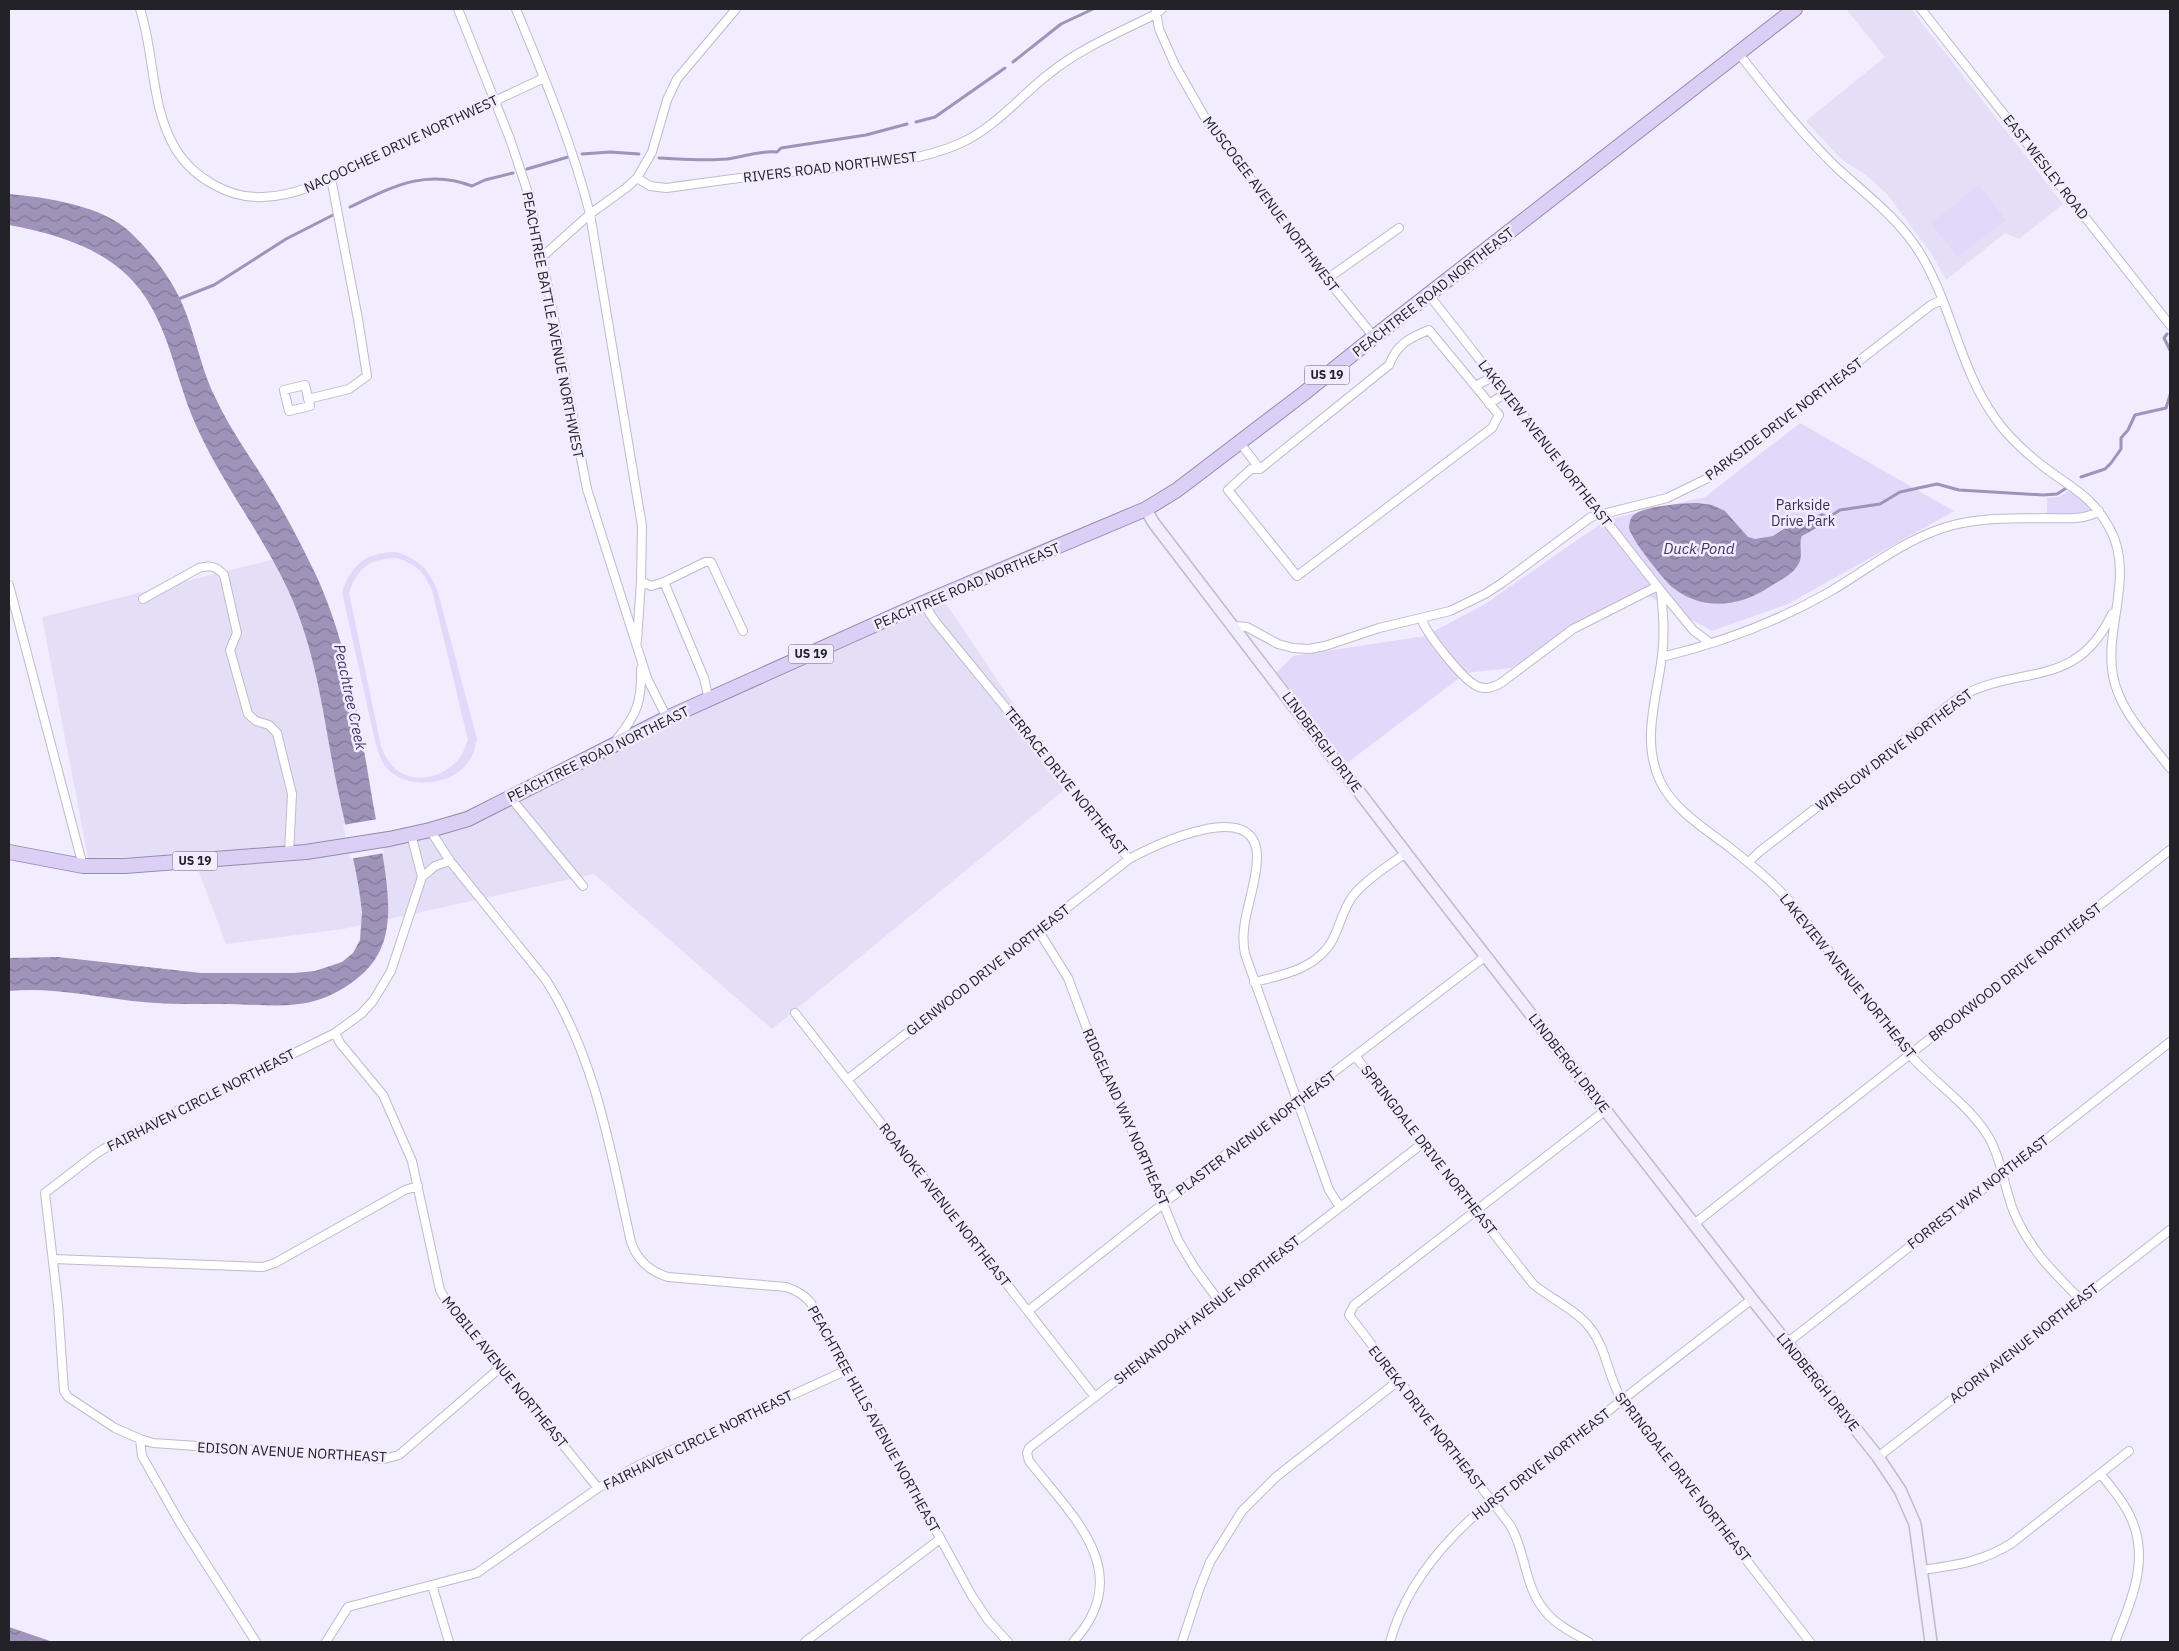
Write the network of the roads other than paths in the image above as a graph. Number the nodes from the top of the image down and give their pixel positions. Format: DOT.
graph roads {
  1 [pos="140,9"];
  2 [pos="458,9"];
  3 [pos="516,9"];
  4 [pos="736,9"];
  5 [pos="1162,9"];
  6 [pos="1795,9"];
  7 [pos="1921,9"];
  8 [pos="1156,12"];
  9 [pos="1739,54"];
  10 [pos="544,78"];
  11 [pos="495,101"];
  12 [pos="330,178"];
  13 [pos="636,178"];
  14 [pos="590,214"];
  15 [pos="1399,228"];
  16 [pos="542,257"];
  17 [pos="1326,279"];
  18 [pos="1429,295"];
  19 [pos="1942,300"];
  20 [pos="2170,325"];
  21 [pos="1374,337"];
  22 [pos="1493,376"];
  23 [pos="1475,386"];
  24 [pos="1506,393"];
  25 [pos="308,399"];
  26 [pos="1489,404"];
  27 [pos="1240,443"];
  28 [pos="1260,469"];
  29 [pos="1146,509"];
  30 [pos="2100,511"];
  31 [pos="1600,514"];
  32 [pos="641,581"];
  33 [pos="664,582"];
  34 [pos="9,585"];
  35 [pos="1659,589"];
  36 [pos="143,599"];
  37 [pos="922,603"];
  38 [pos="2116,608"];
  39 [pos="1421,618"];
  40 [pos="1233,626"];
  41 [pos="743,631"];
  42 [pos="1710,643"];
  43 [pos="636,646"];
  44 [pos="1662,657"];
  45 [pos="641,659"];
  46 [pos="709,700"];
  47 [pos="667,718"];
  48 [pos="610,747"];
  49 [pos="2170,768"];
  50 [pos="510,797"];
  51 [pos="430,830"];
  52 [pos="411,834"];
  53 [pos="2170,850"];
  54 [pos="9,852"];
  55 [pos="289,853"];
  56 [pos="1406,853"];
  57 [pos="1130,859"];
  58 [pos="450,861"];
  59 [pos="1749,862"];
  60 [pos="83,866"];
  61 [pos="422,876"];
  62 [pos="583,886"];
  63 [pos="1038,930"];
  64 [pos="1486,956"];
  65 [pos="1254,982"];
  66 [pos="795,1013"];
  67 [pos="335,1032"];
  68 [pos="2170,1042"];
  69 [pos="1910,1055"];
  70 [pos="1356,1057"];
  71 [pos="847,1080"];
  72 [pos="1298,1102"];
  73 [pos="1606,1110"];
  74 [pos="1423,1143"];
  75 [pos="2002,1173"];
  76 [pos="418,1186"];
  77 [pos="1164,1204"];
  78 [pos="1340,1207"];
  79 [pos="1476,1211"];
  80 [pos="1694,1224"];
  81 [pos="2170,1230"];
  82 [pos="53,1259"];
  83 [pos="1752,1299"];
  84 [pos="2081,1300"];
  85 [pos="1219,1301"];
  86 [pos="1028,1311"];
  87 [pos="1787,1343"];
  88 [pos="502,1367"];
  89 [pos="847,1370"];
  90 [pos="1398,1380"];
  91 [pos="1095,1397"];
  92 [pos="1622,1400"];
  93 [pos="140,1439"];
  94 [pos="2129,1450"];
  95 [pos="1878,1457"];
  96 [pos="2101,1474"];
  97 [pos="598,1488"];
  98 [pos="1492,1501"];
  99 [pos="940,1539"];
  100 [pos="1922,1570"];
  101 [pos="432,1585"];
  102 [pos="256,1642"];
  103 [pos="326,1642"];
  104 [pos="449,1642"];
  105 [pos="805,1642"];
  106 [pos="1008,1642"];
  107 [pos="1073,1642"];
  108 [pos="1182,1642"];
  109 [pos="1390,1642"];
  110 [pos="1589,1642"];
  111 [pos="1810,1642"];
  112 [pos="1931,1642"];
  113 [pos="2115,1642"];
  1 -- 12 [label="street, NACOOCHEE DRIVE NORTHWEST"];
  2 -- 11 [label="street, PEACHTREE BATTLE AVENUE NORTHWEST"];
  3 -- 10 [label="street, PEACHTREE BATTLE AVENUE NORTHWEST"];
  4 -- 13 [label="street"];
  5 -- 8 [label="street, RIVERS ROAD NORTHWEST"];
  6 -- 9 [label="highway, PEACHTREE ROAD NORTHEAST / US 19"];
  7 -- 20 [label="street, EAST WESLEY ROAD"];
  8 -- 13 [label="street, RIVERS ROAD NORTHWEST"];
  8 -- 17 [label="street, MUSCOGEE AVENUE NORTHWEST"];
  9 -- 18 [label="highway, PEACHTREE ROAD NORTHEAST / US 19"];
  9 -- 19 [label="street"];
  10 -- 11 [label="street, NACOOCHEE DRIVE NORTHWEST"];
  10 -- 14 [label="street, PEACHTREE BATTLE AVENUE NORTHWEST"];
  11 -- 12 [label="street, NACOOCHEE DRIVE NORTHWEST"];
  11 -- 16 [label="street, PEACHTREE BATTLE AVENUE NORTHWEST"];
  12 -- 25 [label="street"];
  13 -- 14 [label="street"];
  14 -- 16 [label="street"];
  14 -- 32 [label="street, PEACHTREE BATTLE AVENUE NORTHWEST"];
  15 -- 17 [label="street"];
  16 -- 43 [label="street, PEACHTREE BATTLE AVENUE NORTHWEST"];
  17 -- 21 [label="street, MUSCOGEE AVENUE NORTHWEST"];
  18 -- 21 [label="highway, PEACHTREE ROAD NORTHEAST / US 19"];
  18 -- 22 [label="street, LAKEVIEW AVENUE NORTHEAST"];
  19 -- 30 [label="street"];
  19 -- 31 [label="street, PARKSIDE DRIVE NORTHEAST"];
  21 -- 27 [label="highway, PEACHTREE ROAD NORTHEAST / US 19"];
  22 -- 23 [label="street"];
  22 -- 24 [label="street, LAKEVIEW AVENUE NORTHEAST"];
  23 -- 26 [label="street"];
  23 -- 28 [label="street"];
  24 -- 26 [label="street"];
  24 -- 31 [label="street, LAKEVIEW AVENUE NORTHEAST"];
  26 -- 28 [label="street"];
  27 -- 28 [label="street"];
  27 -- 29 [label="highway, PEACHTREE ROAD NORTHEAST / US 19"];
  29 -- 37 [label="highway, PEACHTREE ROAD NORTHEAST / US 19"];
  29 -- 40 [label="main road, LINDBERGH DRIVE"];
  30 -- 38 [label="street"];
  30 -- 42 [label="street"];
  31 -- 35 [label="street, LAKEVIEW AVENUE NORTHEAST"];
  31 -- 39 [label="street, PARKSIDE DRIVE NORTHEAST"];
  32 -- 33 [label="street"];
  32 -- 43 [label="street, PEACHTREE BATTLE AVENUE NORTHWEST"];
  33 -- 41 [label="street"];
  33 -- 46 [label="street"];
  34 -- 60 [label="street"];
  35 -- 39 [label="street"];
  35 -- 42 [label="street, LAKEVIEW AVENUE NORTHEAST"];
  35 -- 44 [label="street, LAKEVIEW AVENUE NORTHEAST"];
  36 -- 55 [label="street"];
  37 -- 46 [label="highway, PEACHTREE ROAD NORTHEAST / US 19"];
  37 -- 57 [label="street, TERRACE DRIVE NORTHEAST"];
  38 -- 49 [label="street"];
  38 -- 59 [label="street, WINSLOW DRIVE NORTHEAST"];
  39 -- 40 [label="street, PARKSIDE DRIVE NORTHEAST"];
  40 -- 56 [label="main road, LINDBERGH DRIVE"];
  42 -- 44 [label="street"];
  43 -- 45 [label="street, PEACHTREE BATTLE AVENUE NORTHWEST"];
  44 -- 59 [label="street, LAKEVIEW AVENUE NORTHEAST"];
  45 -- 47 [label="street, PEACHTREE BATTLE AVENUE NORTHWEST"];
  45 -- 48 [label="street, PEACHTREE BATTLE AVENUE NORTHWEST"];
  46 -- 47 [label="highway, PEACHTREE ROAD NORTHEAST / US 19"];
  47 -- 48 [label="highway, PEACHTREE ROAD NORTHEAST / US 19"];
  48 -- 50 [label="highway, PEACHTREE ROAD NORTHEAST / US 19"];
  50 -- 51 [label="highway, PEACHTREE ROAD NORTHEAST / US 19"];
  50 -- 62 [label="street"];
  51 -- 52 [label="highway, PEACHTREE ROAD NORTHEAST / US 19"];
  51 -- 58 [label="street, PEACHTREE HILLS AVENUE NORTHEAST"];
  52 -- 55 [label="highway, PEACHTREE ROAD NORTHEAST / US 19"];
  52 -- 61 [label="street"];
  53 -- 69 [label="street, BROOKWOOD DRIVE NORTHEAST"];
  54 -- 60 [label="highway, PEACHTREE ROAD NORTHEAST / US 19"];
  55 -- 60 [label="highway, PEACHTREE ROAD NORTHEAST / US 19"];
  56 -- 64 [label="main road, LINDBERGH DRIVE"];
  56 -- 65 [label="street"];
  57 -- 63 [label="street, GLENWOOD DRIVE NORTHEAST"];
  57 -- 65 [label="street, TERRACE DRIVE NORTHEAST"];
  58 -- 61 [label="street"];
  58 -- 89 [label="street, PEACHTREE HILLS AVENUE NORTHEAST"];
  59 -- 69 [label="street, LAKEVIEW AVENUE NORTHEAST"];
  61 -- 67 [label="street, FAIRHAVEN CIRCLE NORTHEAST"];
  63 -- 71 [label="street, GLENWOOD DRIVE NORTHEAST"];
  63 -- 77 [label="street, RIDGELAND WAY NORTHEAST"];
  64 -- 70 [label="street, PLASTER AVENUE NORTHEAST"];
  64 -- 73 [label="main road, LINDBERGH DRIVE"];
  65 -- 72 [label="street, TERRACE DRIVE NORTHEAST"];
  66 -- 71 [label="street, ROANOKE AVENUE NORTHEAST"];
  67 -- 76 [label="street, MOBILE AVENUE NORTHEAST"];
  67 -- 82 [label="street, FAIRHAVEN CIRCLE NORTHEAST"];
  68 -- 75 [label="street, FORREST WAY NORTHEAST"];
  69 -- 75 [label="street, LAKEVIEW AVENUE NORTHEAST"];
  69 -- 80 [label="street, BROOKWOOD DRIVE NORTHEAST"];
  70 -- 72 [label="street, PLASTER AVENUE NORTHEAST"];
  70 -- 74 [label="street, SPRINGDALE DRIVE NORTHEAST"];
  71 -- 86 [label="street, ROANOKE AVENUE NORTHEAST"];
  72 -- 77 [label="street, PLASTER AVENUE NORTHEAST"];
  72 -- 78 [label="street, TERRACE DRIVE NORTHEAST"];
  73 -- 79 [label="street"];
  73 -- 80 [label="main road, LINDBERGH DRIVE"];
  74 -- 78 [label="street, SHENANDOAH AVENUE NORTHEAST"];
  74 -- 79 [label="street, SPRINGDALE DRIVE NORTHEAST"];
  75 -- 84 [label="street, LAKEVIEW AVENUE NORTHEAST"];
  75 -- 87 [label="street, FORREST WAY NORTHEAST"];
  76 -- 82 [label="street"];
  76 -- 88 [label="street, MOBILE AVENUE NORTHEAST"];
  77 -- 85 [label="street, RIDGELAND WAY NORTHEAST"];
  77 -- 86 [label="street, PLASTER AVENUE NORTHEAST"];
  78 -- 85 [label="street, SHENANDOAH AVENUE NORTHEAST"];
  79 -- 90 [label="street, EUREKA DRIVE NORTHEAST"];
  79 -- 92 [label="street, SPRINGDALE DRIVE NORTHEAST"];
  80 -- 83 [label="main road, LINDBERGH DRIVE"];
  81 -- 84 [label="street, ACORN AVENUE NORTHEAST"];
  82 -- 93 [label="street, FAIRHAVEN CIRCLE NORTHEAST"];
  83 -- 87 [label="main road, LINDBERGH DRIVE"];
  83 -- 92 [label="street, HURST DRIVE NORTHEAST"];
  84 -- 95 [label="street, ACORN AVENUE NORTHEAST"];
  85 -- 91 [label="street, SHENANDOAH AVENUE NORTHEAST"];
  86 -- 91 [label="street, ROANOKE AVENUE NORTHEAST"];
  87 -- 95 [label="main road, LINDBERGH DRIVE"];
  88 -- 93 [label="street, EDISON AVENUE NORTHEAST"];
  88 -- 97 [label="street, MOBILE AVENUE NORTHEAST"];
  89 -- 97 [label="street, FAIRHAVEN CIRCLE NORTHEAST"];
  89 -- 99 [label="street, PEACHTREE HILLS AVENUE NORTHEAST"];
  90 -- 98 [label="street, EUREKA DRIVE NORTHEAST"];
  90 -- 108 [label="street"];
  91 -- 107 [label="street, SHENANDOAH AVENUE NORTHEAST"];
  92 -- 98 [label="street, HURST DRIVE NORTHEAST"];
  92 -- 111 [label="street, SPRINGDALE DRIVE NORTHEAST"];
  93 -- 102 [label="street"];
  94 -- 96 [label="street"];
  95 -- 100 [label="main road, LINDBERGH DRIVE"];
  96 -- 100 [label="street"];
  96 -- 113 [label="street"];
  97 -- 101 [label="street, FAIRHAVEN CIRCLE NORTHEAST"];
  98 -- 109 [label="street, HURST DRIVE NORTHEAST"];
  98 -- 110 [label="street, EUREKA DRIVE NORTHEAST"];
  99 -- 105 [label="street"];
  99 -- 106 [label="street, PEACHTREE HILLS AVENUE NORTHEAST"];
  100 -- 112 [label="main road, LINDBERGH DRIVE"];
  101 -- 103 [label="street, FAIRHAVEN CIRCLE NORTHEAST"];
  101 -- 104 [label="street"];
}
